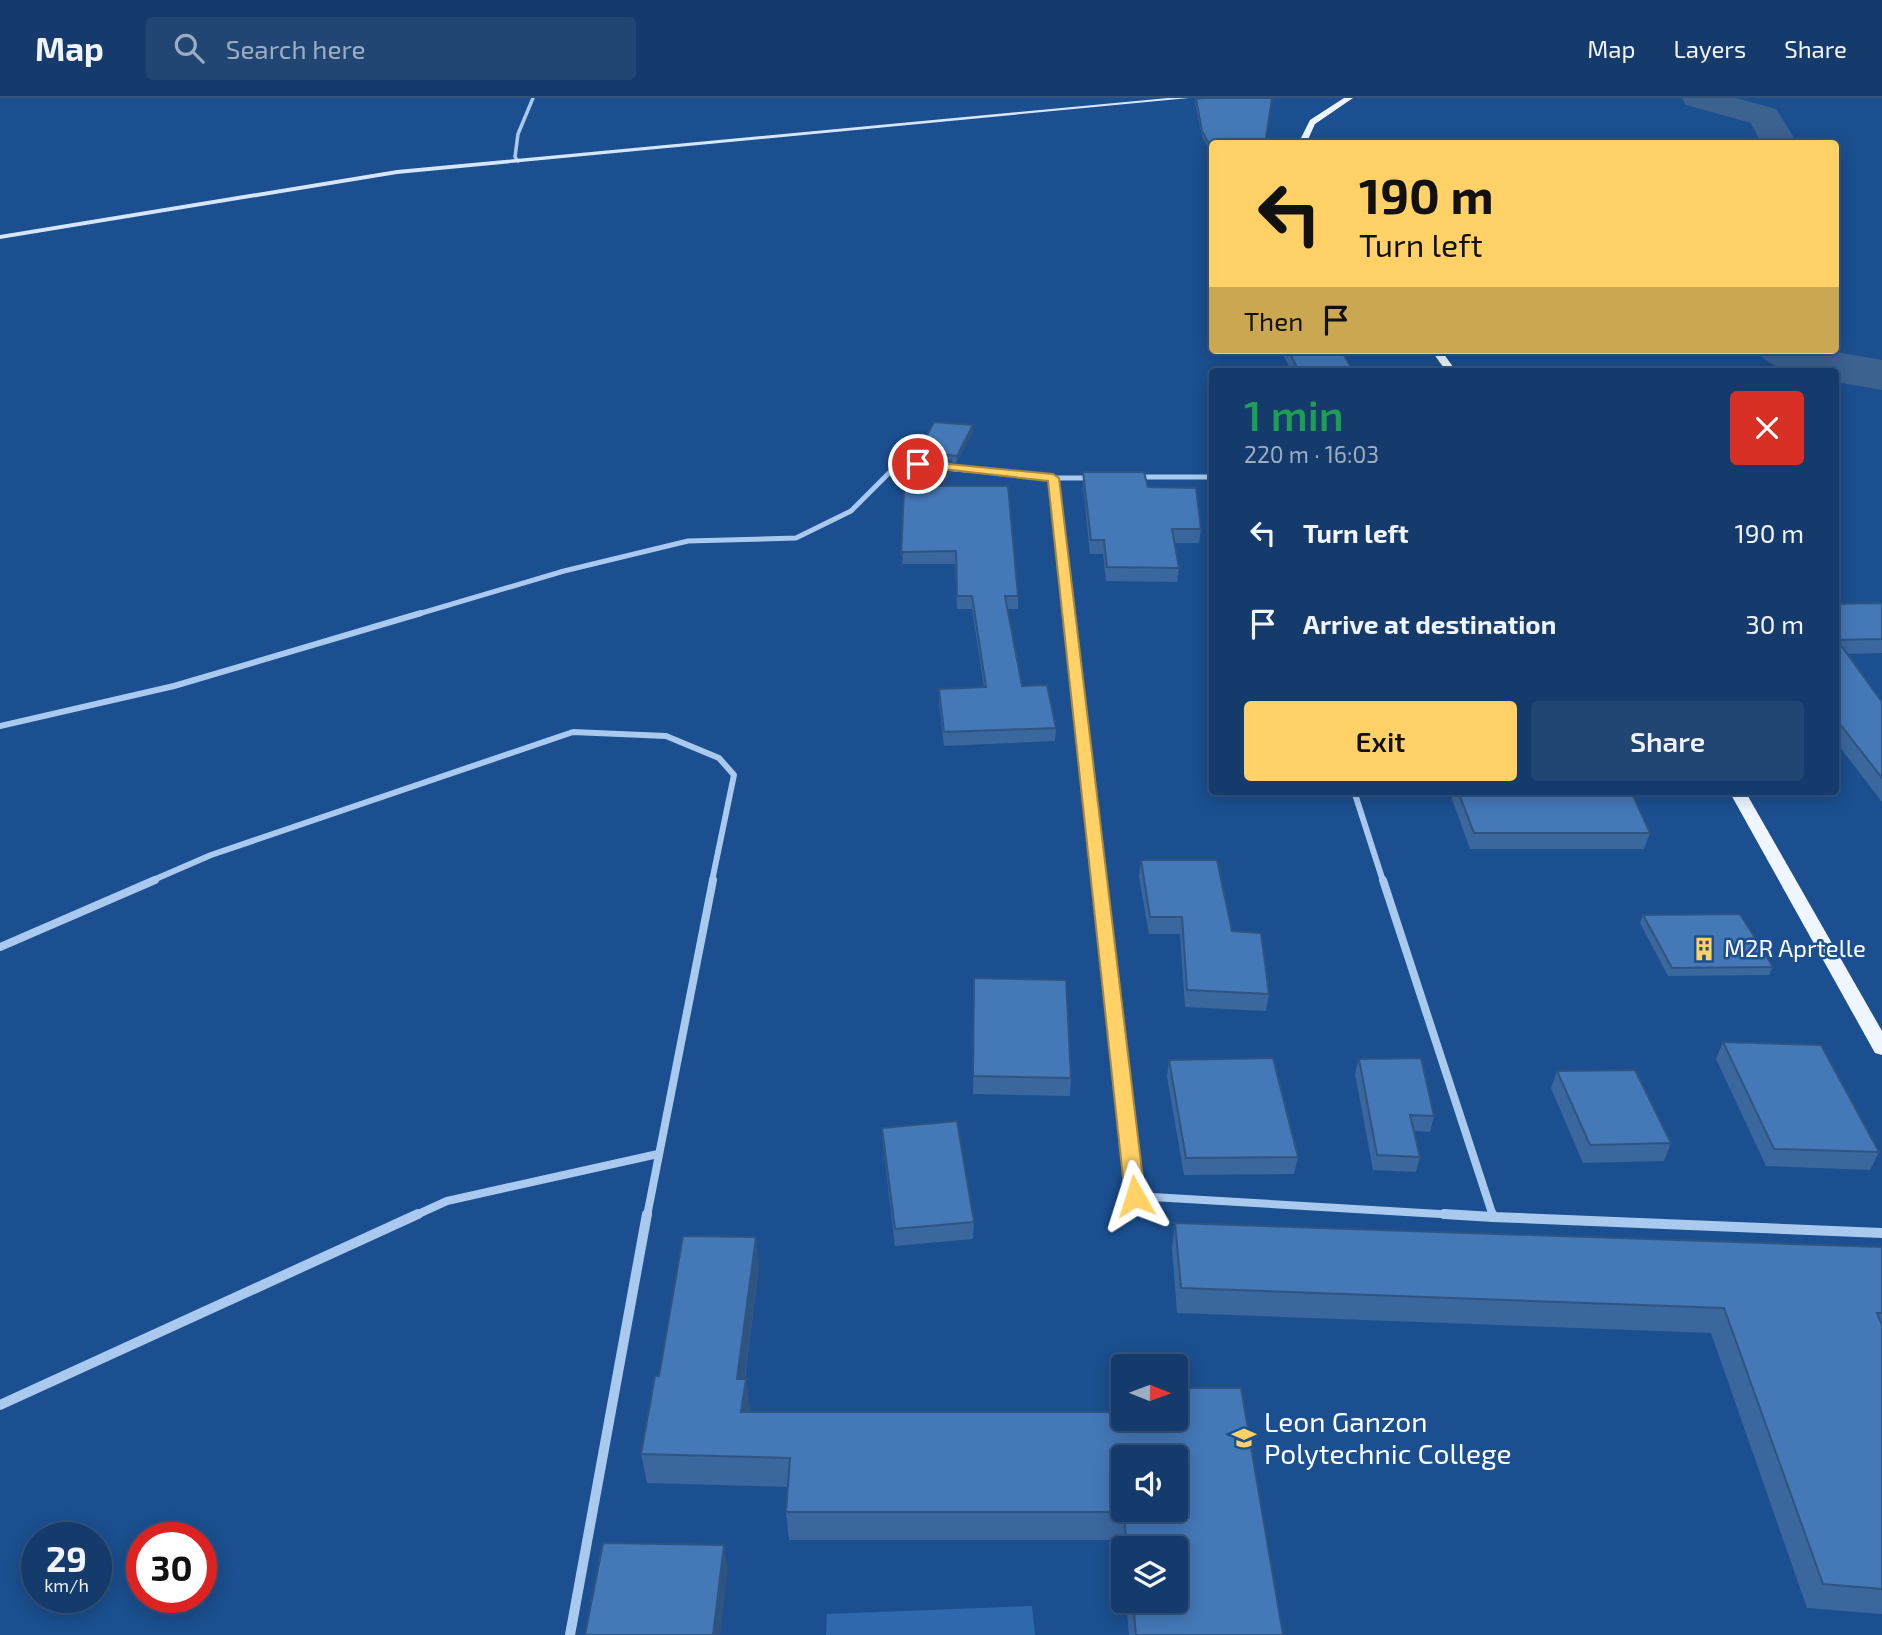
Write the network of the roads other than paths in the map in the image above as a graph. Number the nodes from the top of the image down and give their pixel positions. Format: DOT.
graph roads {
  1 [pos="533,98"];
  2 [pos="1186,98"];
  3 [pos="1349,98"];
  4 [pos="1302,140"];
  5 [pos="518,161"];
  6 [pos="0,237"];
  7 [pos="918,464"];
  8 [pos="930,466"];
  9 [pos="1133,477"];
  10 [pos="1209,477"];
  11 [pos="1053,478"];
  12 [pos="1093,478"];
  13 [pos="0,726"];
  14 [pos="1355,795"];
  15 [pos="1739,795"];
  16 [pos="0,947"];
  17 [pos="1882,1048"];
  18 [pos="658,1154"];
  19 [pos="1493,1217"];
  20 [pos="1882,1233"];
  21 [pos="0,1405"];
  22 [pos="570,1635"];
  1 -- 5 [label="street"];
  2 -- 5 [label="street"];
  3 -- 4 [label="main road"];
  5 -- 6 [label="street"];
  7 -- 13 [label="street"];
  8 -- 11 [label="street"];
  9 -- 10 [label="street"];
  11 -- 12 [label="street"];
  11 -- 19 [label="street"];
  14 -- 19 [label="street"];
  15 -- 17 [label="main road"];
  16 -- 18 [label="street"];
  18 -- 21 [label="street"];
  18 -- 22 [label="street"];
  19 -- 20 [label="street"];
}
